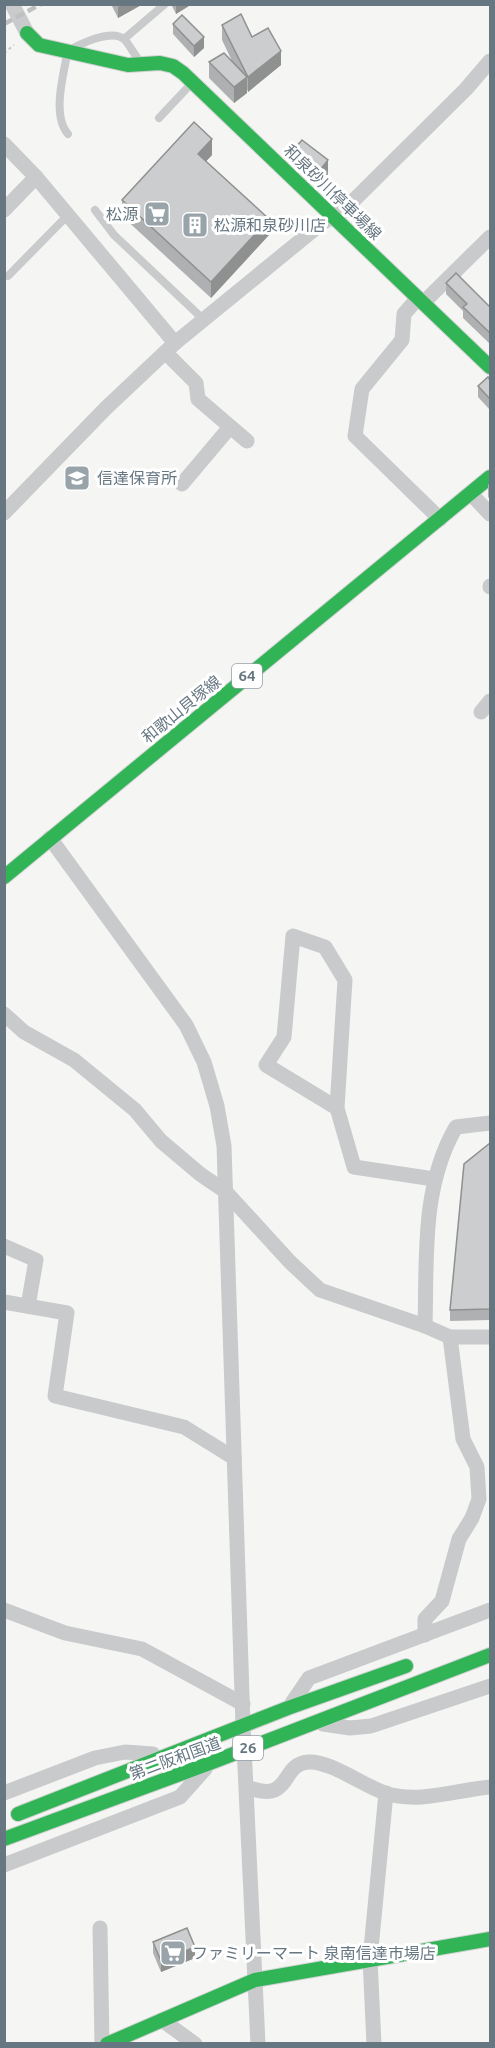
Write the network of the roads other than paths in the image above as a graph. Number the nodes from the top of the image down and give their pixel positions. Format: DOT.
graph roads {
  1 [pos="12,4"];
  2 [pos="165,4"];
  3 [pos="27,33"];
  4 [pos="124,39"];
  5 [pos="68,51"];
  6 [pos="490,61"];
  7 [pos="141,64"];
  8 [pos="194,82"];
  9 [pos="159,118"];
  10 [pos="68,134"];
  11 [pos="4,144"];
  12 [pos="36,177"];
  13 [pos="4,210"];
  14 [pos="95,210"];
  15 [pos="68,216"];
  16 [pos="335,217"];
  17 [pos="490,237"];
  18 [pos="8,276"];
  19 [pos="420,300"];
  20 [pos="204,319"];
  21 [pos="170,348"];
  22 [pos="490,367"];
  23 [pos="230,427"];
  24 [pos="247,441"];
  25 [pos="490,477"];
  26 [pos="182,484"];
  27 [pos="471,494"];
  28 [pos="4,513"];
  29 [pos="490,514"];
  30 [pos="440,519"];
  31 [pos="50,837"];
  32 [pos="4,877"];
  33 [pos="4,1014"];
  34 [pos="337,1108"];
  35 [pos="490,1122"];
  36 [pos="434,1179"];
  37 [pos="225,1191"];
  38 [pos="4,1246"];
  39 [pos="4,1302"];
  40 [pos="28,1306"];
  41 [pos="425,1326"];
  42 [pos="450,1337"];
  43 [pos="490,1337"];
  44 [pos="234,1458"];
  45 [pos="4,1610"];
  46 [pos="490,1610"];
  47 [pos="425,1635"];
  48 [pos="490,1655"];
  49 [pos="416,1663"];
  50 [pos="490,1686"];
  51 [pos="243,1704"];
  52 [pos="288,1708"];
  53 [pos="315,1723"];
  54 [pos="243,1725"];
  55 [pos="246,1749"];
  56 [pos="165,1755"];
  57 [pos="210,1763"];
  58 [pos="247,1786"];
  59 [pos="490,1791"];
  60 [pos="4,1793"];
  61 [pos="386,1793"];
  62 [pos="4,1819"];
  63 [pos="4,1839"];
  64 [pos="4,1865"];
  65 [pos="100,1928"];
  66 [pos="490,1939"];
  67 [pos="370,1959"];
  68 [pos="255,1980"];
  69 [pos="162,2020"];
  70 [pos="109,2043"];
  71 [pos="195,2043"];
  72 [pos="258,2043"];
  73 [pos="374,2043"];
  1 -- 3 [label="street"];
  2 -- 4 [label="lane"];
  3 -- 5 [label="main road, 和泉砂川停車場線"];
  4 -- 5 [label="lane"];
  4 -- 7 [label="lane"];
  5 -- 7 [label="main road, 和泉砂川停車場線"];
  5 -- 10 [label="lane"];
  6 -- 16 [label="street"];
  7 -- 8 [label="main road, 和泉砂川停車場線"];
  8 -- 9 [label="lane"];
  8 -- 16 [label="main road, 和泉砂川停車場線"];
  11 -- 12 [label="street"];
  12 -- 13 [label="street"];
  12 -- 15 [label="street"];
  14 -- 20 [label="lane"];
  15 -- 18 [label="lane"];
  15 -- 21 [label="street"];
  16 -- 19 [label="main road, 和泉砂川停車場線"];
  16 -- 20 [label="street"];
  17 -- 19 [label="street"];
  19 -- 22 [label="main road, 和泉砂川停車場線"];
  19 -- 30 [label="street"];
  20 -- 21 [label="street"];
  21 -- 23 [label="street"];
  21 -- 28 [label="street"];
  23 -- 24 [label="street"];
  23 -- 26 [label="street"];
  25 -- 27 [label="main road, 和歌山貝塚線 / 64"];
  27 -- 29 [label="street"];
  27 -- 30 [label="main road, 和歌山貝塚線 / 64"];
  30 -- 31 [label="main road, 和歌山貝塚線 / 64"];
  31 -- 32 [label="main road, 和歌山貝塚線 / 64"];
  31 -- 37 [label="street"];
  33 -- 37 [label="street"];
  34 -- 34 [label="street"];
  34 -- 36 [label="street"];
  35 -- 36 [label="street"];
  36 -- 41 [label="street"];
  37 -- 41 [label="street"];
  37 -- 44 [label="street"];
  38 -- 40 [label="street"];
  39 -- 40 [label="street"];
  40 -- 44 [label="street"];
  41 -- 42 [label="street"];
  42 -- 43 [label="street"];
  42 -- 47 [label="street"];
  44 -- 51 [label="street"];
  45 -- 51 [label="street"];
  46 -- 47 [label="street"];
  47 -- 52 [label="street"];
  48 -- 53 [label="main road, 第二阪和国道 / 26"];
  49 -- 52 [label="main road, 第二阪和国道 / 26"];
  50 -- 53 [label="street"];
  51 -- 54 [label="street"];
  52 -- 54 [label="main road, 第二阪和国道 / 26"];
  53 -- 55 [label="main road, 第二阪和国道 / 26"];
  54 -- 55 [label="street"];
  54 -- 56 [label="main road, 第二阪和国道 / 26"];
  55 -- 57 [label="main road, 第二阪和国道 / 26"];
  55 -- 58 [label="street"];
  56 -- 60 [label="street"];
  56 -- 62 [label="main road, 第二阪和国道 / 26"];
  57 -- 63 [label="main road, 第二阪和国道 / 26"];
  57 -- 64 [label="street"];
  58 -- 61 [label="street"];
  58 -- 68 [label="street"];
  59 -- 61 [label="street"];
  61 -- 67 [label="street"];
  65 -- 70 [label="street"];
  66 -- 67 [label="main road"];
  67 -- 68 [label="main road"];
  67 -- 73 [label="street"];
  68 -- 69 [label="main road"];
  68 -- 72 [label="street"];
  69 -- 70 [label="main road"];
  69 -- 71 [label="street"];
}
